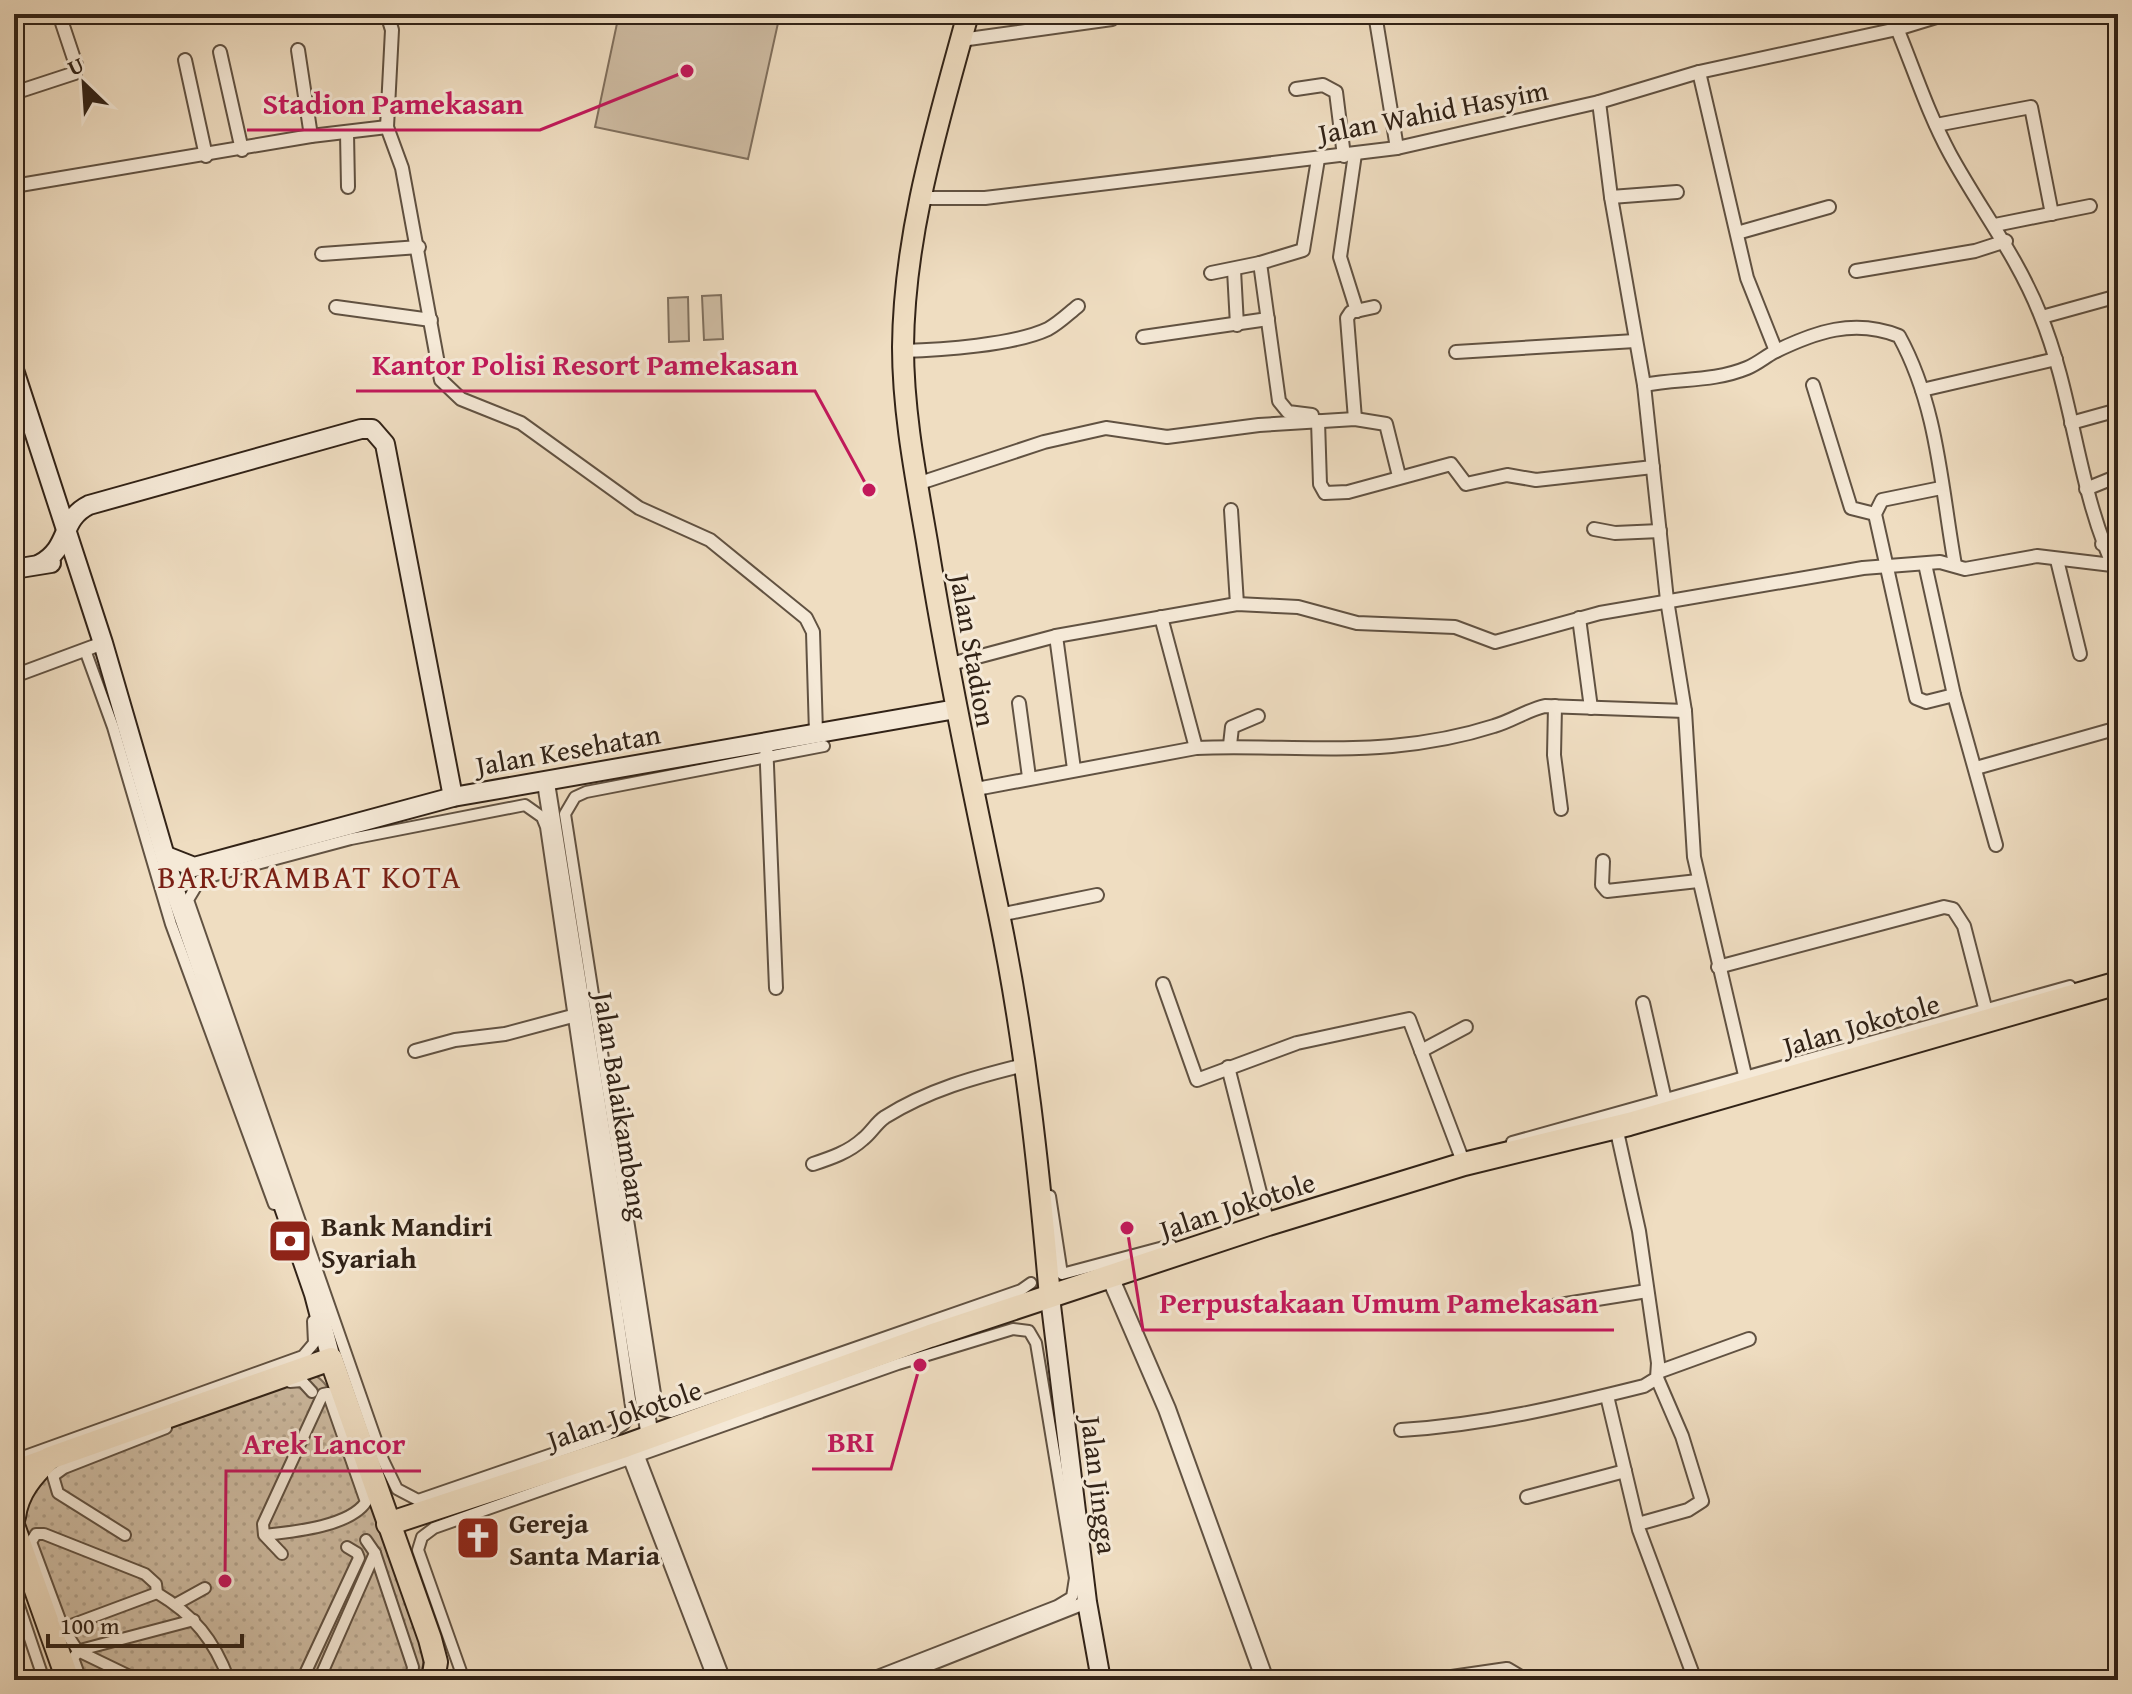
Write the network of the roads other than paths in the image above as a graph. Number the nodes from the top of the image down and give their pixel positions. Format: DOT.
graph roads {
  1 [pos="387,14"];
  2 [pos="968,14"];
  3 [pos="1375,14"];
  4 [pos="1891,14"];
  5 [pos="1946,14"];
  6 [pos="1112,19"];
  7 [pos="62,23"];
  8 [pos="1897,29"];
  9 [pos="961,40"];
  10 [pos="298,50"];
  11 [pos="220,52"];
  12 [pos="185,60"];
  13 [pos="1699,72"];
  14 [pos="1296,89"];
  15 [pos="14,93"];
  16 [pos="1599,102"];
  17 [pos="1936,125"];
  18 [pos="387,127"];
  19 [pos="347,133"];
  20 [pos="311,136"];
  21 [pos="1397,148"];
  22 [pos="242,150"];
  23 [pos="1349,155"];
  24 [pos="206,156"];
  25 [pos="1318,159"];
  26 [pos="14,186"];
  27 [pos="348,187"];
  28 [pos="1677,192"];
  29 [pos="1611,197"];
  30 [pos="920,198"];
  31 [pos="2090,206"];
  32 [pos="1829,207"];
  33 [pos="2052,214"];
  34 [pos="1995,225"];
  35 [pos="1737,233"];
  36 [pos="2006,241"];
  37 [pos="419,247"];
  38 [pos="322,254"];
  39 [pos="1260,263"];
  40 [pos="1234,270"];
  41 [pos="1856,271"];
  42 [pos="1211,273"];
  43 [pos="2118,296"];
  44 [pos="1078,306"];
  45 [pos="336,307"];
  46 [pos="1374,307"];
  47 [pos="1357,311"];
  48 [pos="2042,317"];
  49 [pos="1268,319"];
  50 [pos="431,320"];
  51 [pos="1237,325"];
  52 [pos="1143,337"];
  53 [pos="1635,341"];
  54 [pos="903,351"];
  55 [pos="1776,351"];
  56 [pos="1456,352"];
  57 [pos="2056,359"];
  58 [pos="14,370"];
  59 [pos="1644,385"];
  60 [pos="1813,385"];
  61 [pos="1922,390"];
  62 [pos="2118,410"];
  63 [pos="1349,416"];
  64 [pos="1318,421"];
  65 [pos="2071,423"];
  66 [pos="1653,467"];
  67 [pos="1399,476"];
  68 [pos="2118,476"];
  69 [pos="917,484"];
  70 [pos="1941,488"];
  71 [pos="2086,489"];
  72 [pos="57,493"];
  73 [pos="89,505"];
  74 [pos="1231,510"];
  75 [pos="1875,514"];
  76 [pos="1594,529"];
  77 [pos="67,531"];
  78 [pos="1660,531"];
  79 [pos="2118,540"];
  80 [pos="2102,544"];
  81 [pos="2057,560"];
  82 [pos="40,564"];
  83 [pos="1925,564"];
  84 [pos="1955,565"];
  85 [pos="1888,567"];
  86 [pos="14,569"];
  87 [pos="2115,571"];
  88 [pos="83,580"];
  89 [pos="1667,600"];
  90 [pos="1237,604"];
  91 [pos="1161,617"];
  92 [pos="1579,618"];
  93 [pos="1056,636"];
  94 [pos="103,643"];
  95 [pos="85,650"];
  96 [pos="2080,654"];
  97 [pos="947,665"];
  98 [pos="14,676"];
  99 [pos="1954,695"];
  100 [pos="1019,703"];
  101 [pos="1555,706"];
  102 [pos="1591,708"];
  103 [pos="956,709"];
  104 [pos="1685,711"];
  105 [pos="1258,716"];
  106 [pos="2118,728"];
  107 [pos="827,735"];
  108 [pos="1230,745"];
  109 [pos="1196,748"];
  110 [pos="767,750"];
  111 [pos="1976,768"];
  112 [pos="1074,769"];
  113 [pos="1029,777"];
  114 [pos="546,783"];
  115 [pos="971,790"];
  116 [pos="453,797"];
  117 [pos="1561,809"];
  118 [pos="1996,845"];
  119 [pos="166,856"];
  120 [pos="1603,861"];
  121 [pos="194,867"];
  122 [pos="1698,881"];
  123 [pos="176,894"];
  124 [pos="1097,895"];
  125 [pos="1004,914"];
  126 [pos="1718,967"];
  127 [pos="2118,973"];
  128 [pos="2118,983"];
  129 [pos="1163,984"];
  130 [pos="776,988"];
  131 [pos="1643,1003"];
  132 [pos="1987,1013"];
  133 [pos="575,1014"];
  134 [pos="1466,1027"];
  135 [pos="415,1051"];
  136 [pos="1421,1051"];
  137 [pos="1024,1065"];
  138 [pos="1228,1067"];
  139 [pos="1746,1082"];
  140 [pos="1666,1106"];
  141 [pos="1611,1128"];
  142 [pos="1463,1160"];
  143 [pos="813,1164"];
  144 [pos="1267,1220"];
  145 [pos="1110,1277"];
  146 [pos="1031,1283"];
  147 [pos="1641,1292"];
  148 [pos="1056,1295"];
  149 [pos="1547,1307"];
  150 [pos="1749,1339"];
  151 [pos="331,1359"];
  152 [pos="1653,1380"];
  153 [pos="312,1392"];
  154 [pos="1607,1396"];
  155 [pos="1401,1430"];
  156 [pos="636,1450"];
  157 [pos="50,1458"];
  158 [pos="14,1460"];
  159 [pos="14,1471"];
  160 [pos="1625,1471"];
  161 [pos="1527,1497"];
  162 [pos="14,1517"];
  163 [pos="388,1524"];
  164 [pos="1638,1524"];
  165 [pos="14,1528"];
  166 [pos="125,1535"];
  167 [pos="264,1535"];
  168 [pos="366,1540"];
  169 [pos="347,1547"];
  170 [pos="375,1553"];
  171 [pos="282,1554"];
  172 [pos="205,1588"];
  173 [pos="14,1591"];
  174 [pos="157,1593"];
  175 [pos="1087,1602"];
  176 [pos="176,1604"];
  177 [pos="194,1620"];
  178 [pos="63,1628"];
  179 [pos="78,1651"];
  180 [pos="44,1680"];
  181 [pos="68,1680"];
  182 [pos="81,1680"];
  183 [pos="138,1680"];
  184 [pos="229,1680"];
  185 [pos="302,1680"];
  186 [pos="319,1680"];
  187 [pos="411,1680"];
  188 [pos="433,1680"];
  189 [pos="464,1680"];
  190 [pos="715,1680"];
  191 [pos="725,1680"];
  192 [pos="867,1680"];
  193 [pos="890,1680"];
  194 [pos="1101,1680"];
  195 [pos="1265,1680"];
  196 [pos="1445,1680"];
  197 [pos="1522,1680"];
  198 [pos="1695,1680"];
  1 -- 18 [label="street"];
  2 -- 9 [label="main road, Jalan Stadion"];
  3 -- 21 [label="street"];
  4 -- 8 [label="street"];
  5 -- 8 [label="street, Jalan Wahid Hasyim"];
  6 -- 9 [label="street"];
  7 -- 15 [label="street"];
  8 -- 13 [label="street, Jalan Wahid Hasyim"];
  8 -- 17 [label="street"];
  9 -- 30 [label="main road, Jalan Stadion"];
  10 -- 20 [label="street"];
  11 -- 22 [label="street"];
  12 -- 24 [label="street"];
  13 -- 16 [label="street, Jalan Wahid Hasyim"];
  13 -- 35 [label="street"];
  14 -- 23 [label="street"];
  16 -- 21 [label="street, Jalan Wahid Hasyim"];
  16 -- 29 [label="street"];
  17 -- 33 [label="street"];
  17 -- 34 [label="street"];
  18 -- 19 [label="street"];
  18 -- 37 [label="street"];
  19 -- 20 [label="street"];
  19 -- 27 [label="street"];
  20 -- 22 [label="street"];
  21 -- 23 [label="street, Jalan Wahid Hasyim"];
  22 -- 24 [label="street"];
  23 -- 25 [label="street, Jalan Wahid Hasyim"];
  23 -- 47 [label="street"];
  24 -- 26 [label="street"];
  25 -- 30 [label="street, Jalan Wahid Hasyim"];
  25 -- 39 [label="street"];
  28 -- 29 [label="street"];
  29 -- 53 [label="street"];
  30 -- 54 [label="main road, Jalan Stadion"];
  31 -- 33 [label="street"];
  32 -- 35 [label="street"];
  33 -- 34 [label="street"];
  34 -- 36 [label="street"];
  35 -- 55 [label="street"];
  36 -- 41 [label="street"];
  36 -- 48 [label="street"];
  37 -- 38 [label="street"];
  37 -- 50 [label="street"];
  39 -- 40 [label="street"];
  39 -- 49 [label="street"];
  40 -- 42 [label="street"];
  40 -- 51 [label="street"];
  43 -- 48 [label="street"];
  44 -- 54 [label="street"];
  45 -- 50 [label="street"];
  46 -- 47 [label="street"];
  47 -- 63 [label="street"];
  48 -- 57 [label="street"];
  49 -- 51 [label="street"];
  49 -- 63 [label="street"];
  50 -- 107 [label="street"];
  51 -- 52 [label="street"];
  53 -- 56 [label="street"];
  53 -- 59 [label="street"];
  54 -- 69 [label="main road, Jalan Stadion"];
  55 -- 59 [label="street"];
  55 -- 61 [label="street"];
  57 -- 61 [label="street"];
  57 -- 65 [label="street"];
  58 -- 72 [label="main road"];
  59 -- 66 [label="street"];
  60 -- 75 [label="street"];
  61 -- 70 [label="street"];
  62 -- 65 [label="street"];
  63 -- 64 [label="street"];
  63 -- 67 [label="street"];
  64 -- 67 [label="street"];
  64 -- 69 [label="street"];
  65 -- 71 [label="street"];
  66 -- 67 [label="street"];
  66 -- 78 [label="street"];
  68 -- 71 [label="street"];
  69 -- 97 [label="main road, Jalan Stadion"];
  70 -- 75 [label="street"];
  70 -- 84 [label="street"];
  71 -- 80 [label="street"];
  72 -- 73 [label="main road"];
  72 -- 77 [label="main road"];
  73 -- 77 [label="main road"];
  73 -- 116 [label="main road"];
  74 -- 90 [label="street"];
  75 -- 85 [label="street"];
  76 -- 78 [label="street"];
  77 -- 82 [label="main road"];
  77 -- 88 [label="main road"];
  78 -- 89 [label="street"];
  79 -- 80 [label="street"];
  80 -- 87 [label="street"];
  81 -- 84 [label="street"];
  81 -- 87 [label="street"];
  81 -- 96 [label="street"];
  82 -- 86 [label="main road"];
  82 -- 88 [label="main road"];
  83 -- 84 [label="street"];
  83 -- 85 [label="street"];
  83 -- 99 [label="street"];
  85 -- 89 [label="street"];
  85 -- 99 [label="street"];
  88 -- 94 [label="main road"];
  89 -- 92 [label="street"];
  89 -- 104 [label="street"];
  90 -- 91 [label="street"];
  90 -- 92 [label="street"];
  91 -- 93 [label="street"];
  91 -- 109 [label="street"];
  92 -- 102 [label="street"];
  93 -- 97 [label="street"];
  93 -- 112 [label="street"];
  94 -- 95 [label="street"];
  94 -- 119 [label="main road"];
  95 -- 98 [label="street"];
  95 -- 158 [label="street"];
  97 -- 103 [label="main road, Jalan Stadion"];
  99 -- 111 [label="street"];
  100 -- 113 [label="street"];
  101 -- 102 [label="street"];
  101 -- 108 [label="street"];
  101 -- 117 [label="street"];
  102 -- 104 [label="street"];
  103 -- 107 [label="main road, Jalan Kesehatan"];
  103 -- 115 [label="main road, Jalan Stadion"];
  104 -- 122 [label="street"];
  105 -- 108 [label="street"];
  106 -- 111 [label="street"];
  107 -- 110 [label="main road, Jalan Kesehatan"];
  108 -- 109 [label="street"];
  109 -- 112 [label="street"];
  110 -- 114 [label="main road, Jalan Kesehatan"];
  110 -- 130 [label="street"];
  110 -- 146 [label="street"];
  111 -- 118 [label="street"];
  112 -- 113 [label="street"];
  113 -- 115 [label="street"];
  114 -- 116 [label="main road, Jalan Kesehatan"];
  114 -- 133 [label="street, Jalan Balaikambang"];
  115 -- 125 [label="main road, Jalan Stadion"];
  116 -- 121 [label="main road, Jalan Kesehatan"];
  119 -- 121 [label="main road"];
  119 -- 123 [label="main road"];
  120 -- 122 [label="street"];
  121 -- 123 [label="main road"];
  122 -- 126 [label="street"];
  123 -- 151 [label="main road"];
  124 -- 125 [label="street"];
  125 -- 137 [label="main road, Jalan Stadion"];
  125 -- 144 [label="street"];
  126 -- 132 [label="street"];
  126 -- 139 [label="street"];
  127 -- 132 [label="street"];
  128 -- 132 [label="highway, Jalan Jokotole"];
  129 -- 138 [label="street"];
  131 -- 140 [label="street"];
  132 -- 139 [label="highway, Jalan Jokotole"];
  133 -- 133 [label="street"];
  133 -- 135 [label="street"];
  133 -- 156 [label="street, Jalan Balaikambang"];
  134 -- 136 [label="street"];
  136 -- 138 [label="street"];
  136 -- 142 [label="street"];
  137 -- 143 [label="street"];
  137 -- 148 [label="main road, Jalan Stadion"];
  138 -- 144 [label="street"];
  139 -- 140 [label="highway, Jalan Jokotole"];
  140 -- 141 [label="highway, Jalan Jokotole"];
  140 -- 142 [label="street"];
  141 -- 142 [label="highway, Jalan Jokotole"];
  141 -- 147 [label="street"];
  142 -- 144 [label="highway, Jalan Jokotole"];
  144 -- 145 [label="highway, Jalan Jokotole"];
  145 -- 148 [label="highway, Jalan Jokotole"];
  145 -- 195 [label="street"];
  147 -- 149 [label="street"];
  147 -- 152 [label="street"];
  148 -- 156 [label="highway, Jalan Jokotole"];
  148 -- 175 [label="main road, Jalan Jingga"];
  150 -- 152 [label="street"];
  151 -- 157 [label="highway"];
  151 -- 163 [label="highway"];
  152 -- 154 [label="street"];
  152 -- 164 [label="street"];
  153 -- 166 [label="street"];
  154 -- 155 [label="street"];
  154 -- 160 [label="street"];
  156 -- 163 [label="highway, Jalan Jokotole"];
  156 -- 189 [label="street"];
  156 -- 190 [label="street"];
  156 -- 191 [label="street"];
  156 -- 192 [label="street"];
  157 -- 159 [label="main road"];
  157 -- 162 [label="highway"];
  160 -- 161 [label="street"];
  160 -- 164 [label="street"];
  163 -- 188 [label="highway"];
  164 -- 198 [label="street"];
  165 -- 181 [label="highway"];
  167 -- 167 [label="street"];
  167 -- 171 [label="street"];
  168 -- 170 [label="street"];
  169 -- 185 [label="street"];
  170 -- 186 [label="street"];
  170 -- 187 [label="street"];
  172 -- 176 [label="street"];
  173 -- 180 [label="street"];
  174 -- 176 [label="street"];
  174 -- 178 [label="street"];
  174 -- 178 [label="street"];
  175 -- 193 [label="street"];
  175 -- 194 [label="main road, Jalan Jingga"];
  176 -- 177 [label="street"];
  177 -- 179 [label="street"];
  177 -- 184 [label="street"];
  178 -- 179 [label="street"];
  179 -- 182 [label="street"];
  179 -- 183 [label="street"];
  196 -- 197 [label="street"];
}
